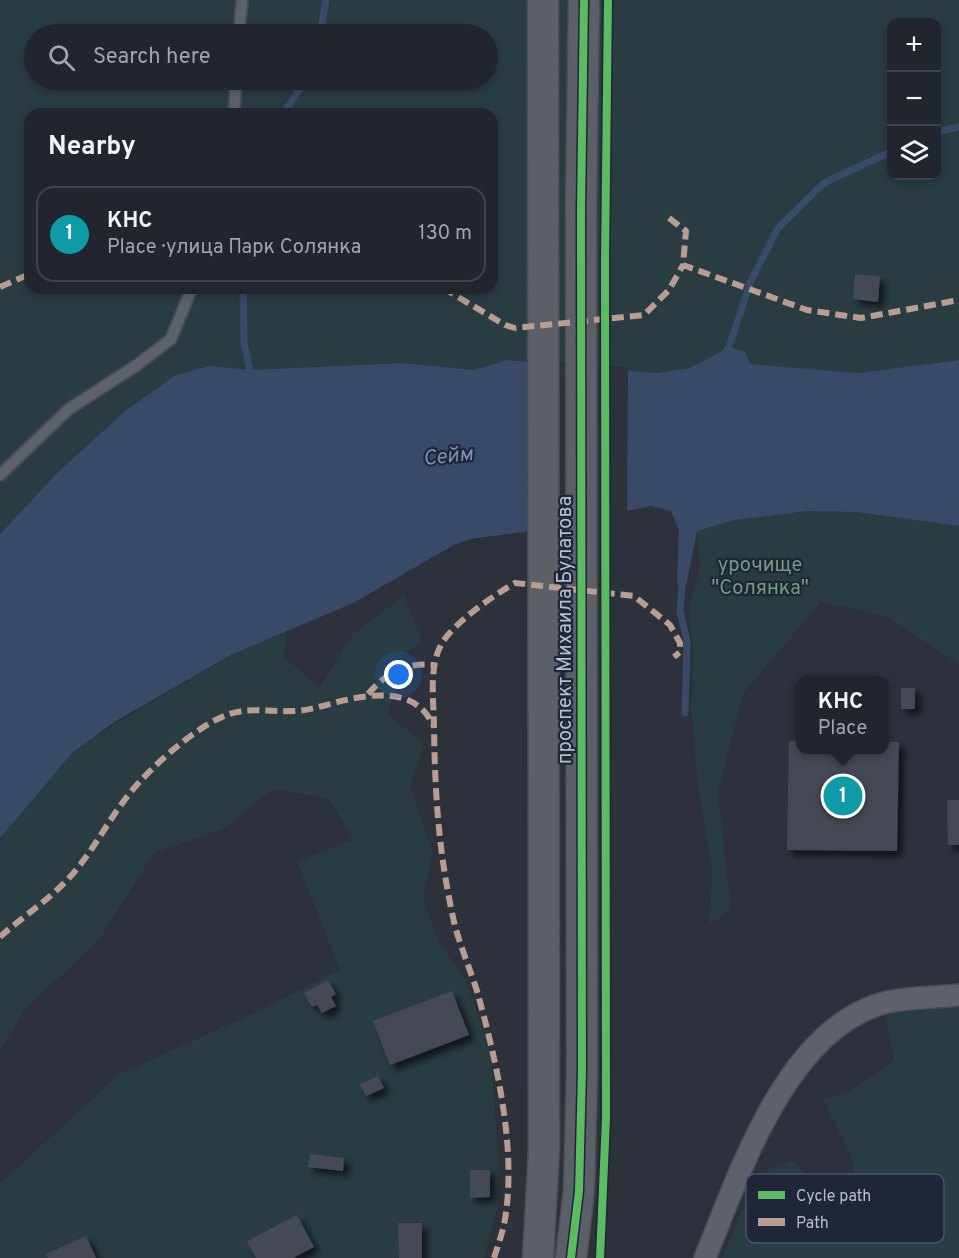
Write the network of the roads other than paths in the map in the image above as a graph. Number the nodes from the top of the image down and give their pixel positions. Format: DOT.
graph roads {
  1 [pos="242,0"];
  2 [pos="543,0"];
  3 [pos="584,0"];
  4 [pos="240,24"];
  5 [pos="235,90"];
  6 [pos="234,108"];
  7 [pos="190,294"];
  8 [pos="0,475"];
  9 [pos="959,995"];
  10 [pos="538,1258"];
  11 [pos="571,1258"];
  12 [pos="705,1258"];
  1 -- 4 [label="lane"];
  2 -- 10 [label="street, проспект Михаила Булатова"];
  3 -- 11 [label="street, проспект Михаила Булатова"];
  5 -- 6 [label="lane"];
  7 -- 8 [label="lane"];
  9 -- 12 [label="street"];
}
